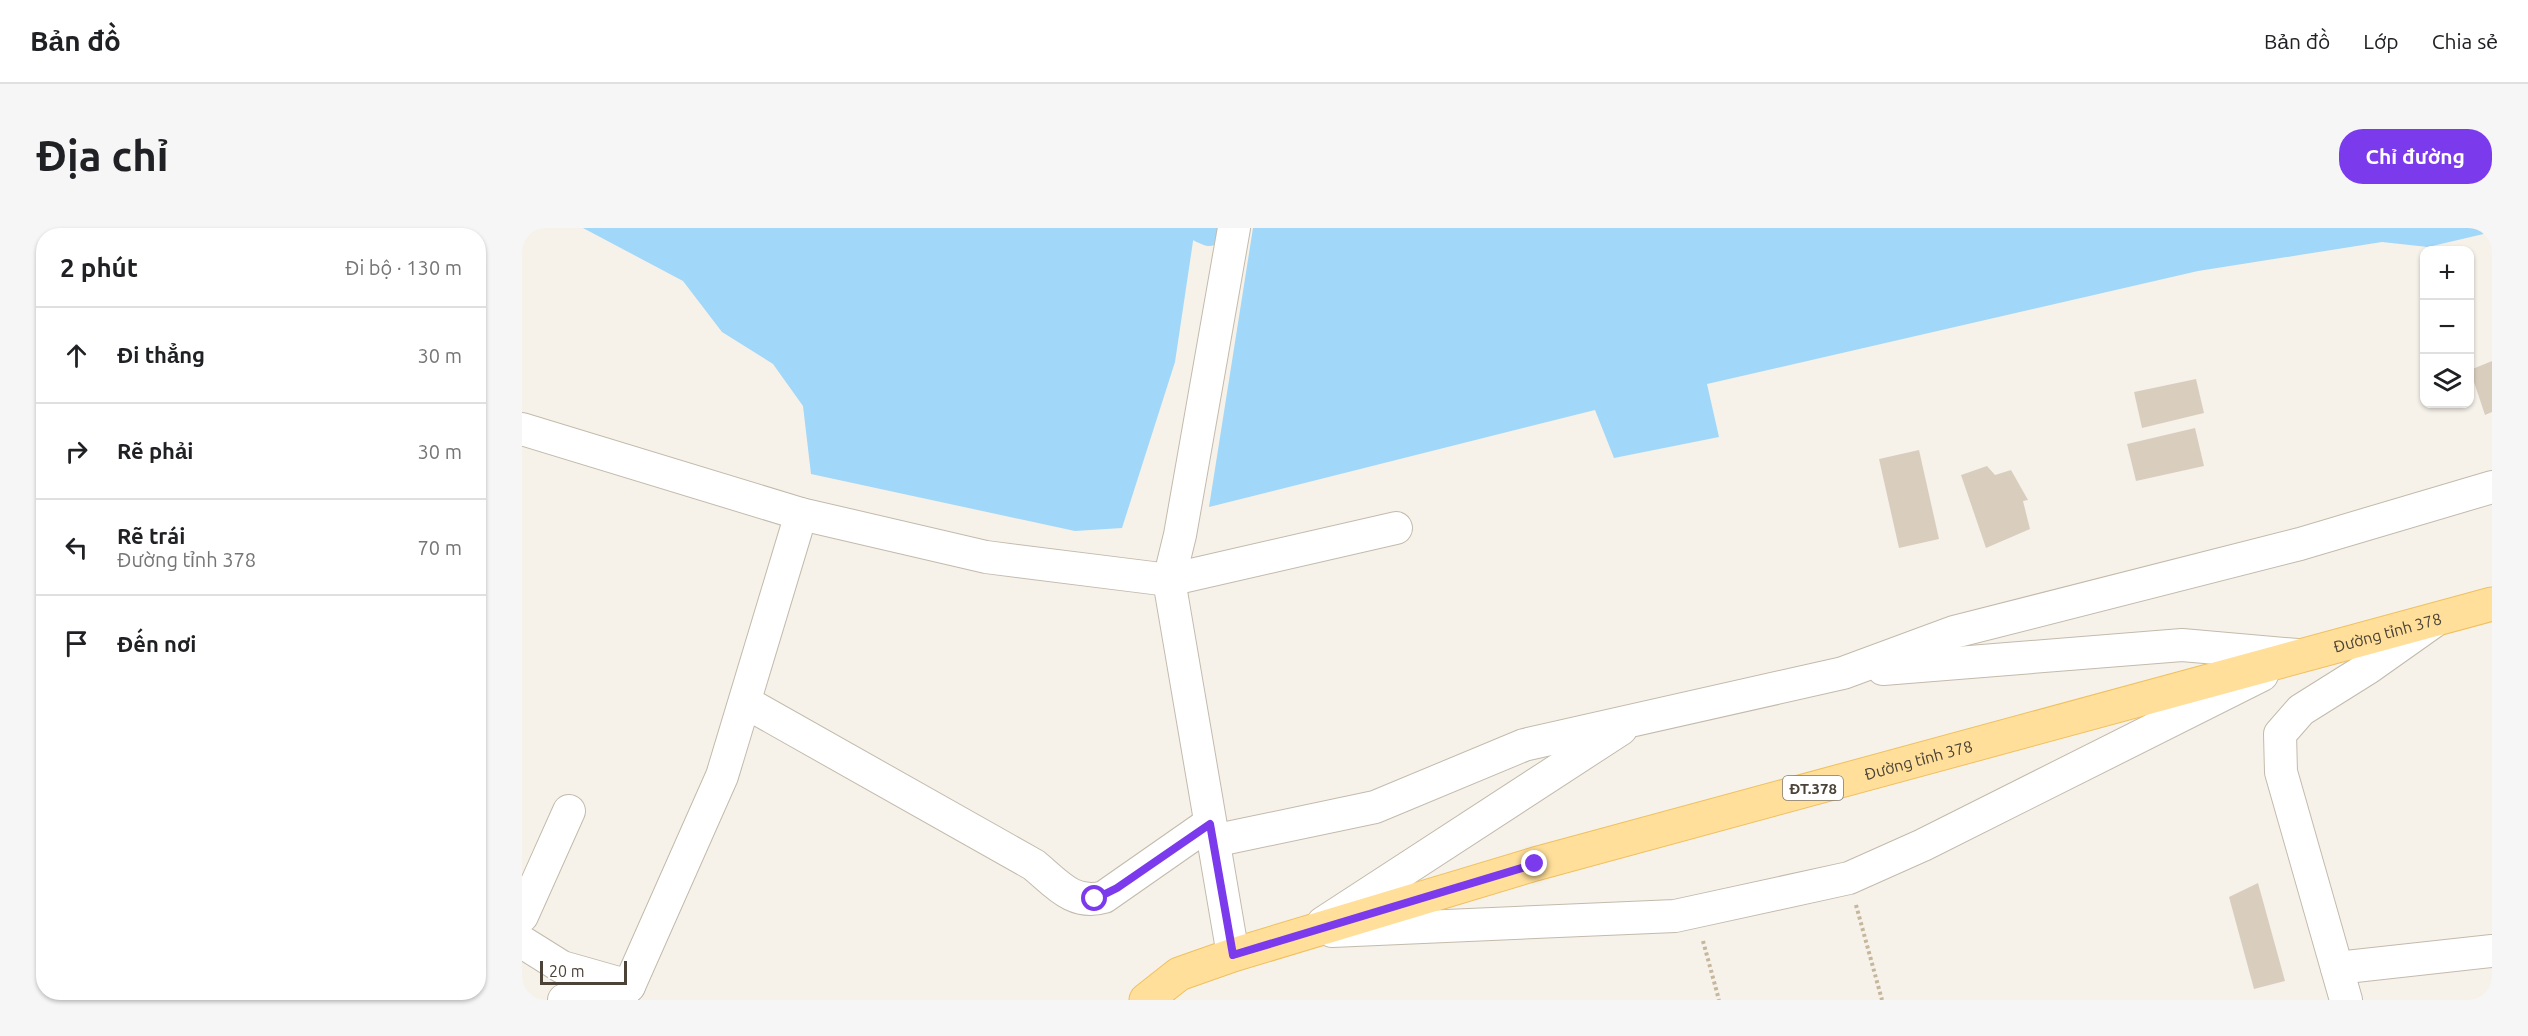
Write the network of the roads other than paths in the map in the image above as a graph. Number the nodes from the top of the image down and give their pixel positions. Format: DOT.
graph roads {
  1 [pos="1234,228"];
  2 [pos="522,429"];
  3 [pos="2492,487"];
  4 [pos="801,514"];
  5 [pos="1396,528"];
  6 [pos="1169,580"];
  7 [pos="2492,603"];
  8 [pos="2439,618"];
  9 [pos="2301,655"];
  10 [pos="1843,673"];
  11 [pos="744,702"];
  12 [pos="1639,717"];
  13 [pos="569,811"];
  14 [pos="1211,832"];
  15 [pos="522,916"];
  16 [pos="1310,932"];
  17 [pos="522,942"];
  18 [pos="2492,951"];
  19 [pos="1233,955"];
  20 [pos="2337,968"];
  21 [pos="629,986"];
  22 [pos="564,1000"];
  23 [pos="1146,1000"];
  24 [pos="2346,1000"];
  1 -- 6 [label="street"];
  2 -- 4 [label="street"];
  3 -- 10 [label="street"];
  4 -- 6 [label="street"];
  4 -- 11 [label="street"];
  5 -- 6 [label="street"];
  6 -- 14 [label="street"];
  7 -- 8 [label="main road, Đường tỉnh 378 / ĐT.378"];
  8 -- 9 [label="main road, Đường tỉnh 378 / ĐT.378"];
  8 -- 20 [label="street"];
  9 -- 10 [label="street"];
  9 -- 16 [label="main road, Đường tỉnh 378 / ĐT.378"];
  9 -- 16 [label="street"];
  10 -- 12 [label="street"];
  11 -- 14 [label="street"];
  11 -- 21 [label="street"];
  12 -- 14 [label="street"];
  12 -- 16 [label="street"];
  13 -- 15 [label="street"];
  14 -- 19 [label="street"];
  16 -- 19 [label="main road, Đường tỉnh 378 / ĐT.378"];
  17 -- 21 [label="street"];
  18 -- 20 [label="street"];
  19 -- 23 [label="main road, Đường tỉnh 378 / ĐT.378"];
  20 -- 24 [label="street"];
  21 -- 22 [label="street"];
}
